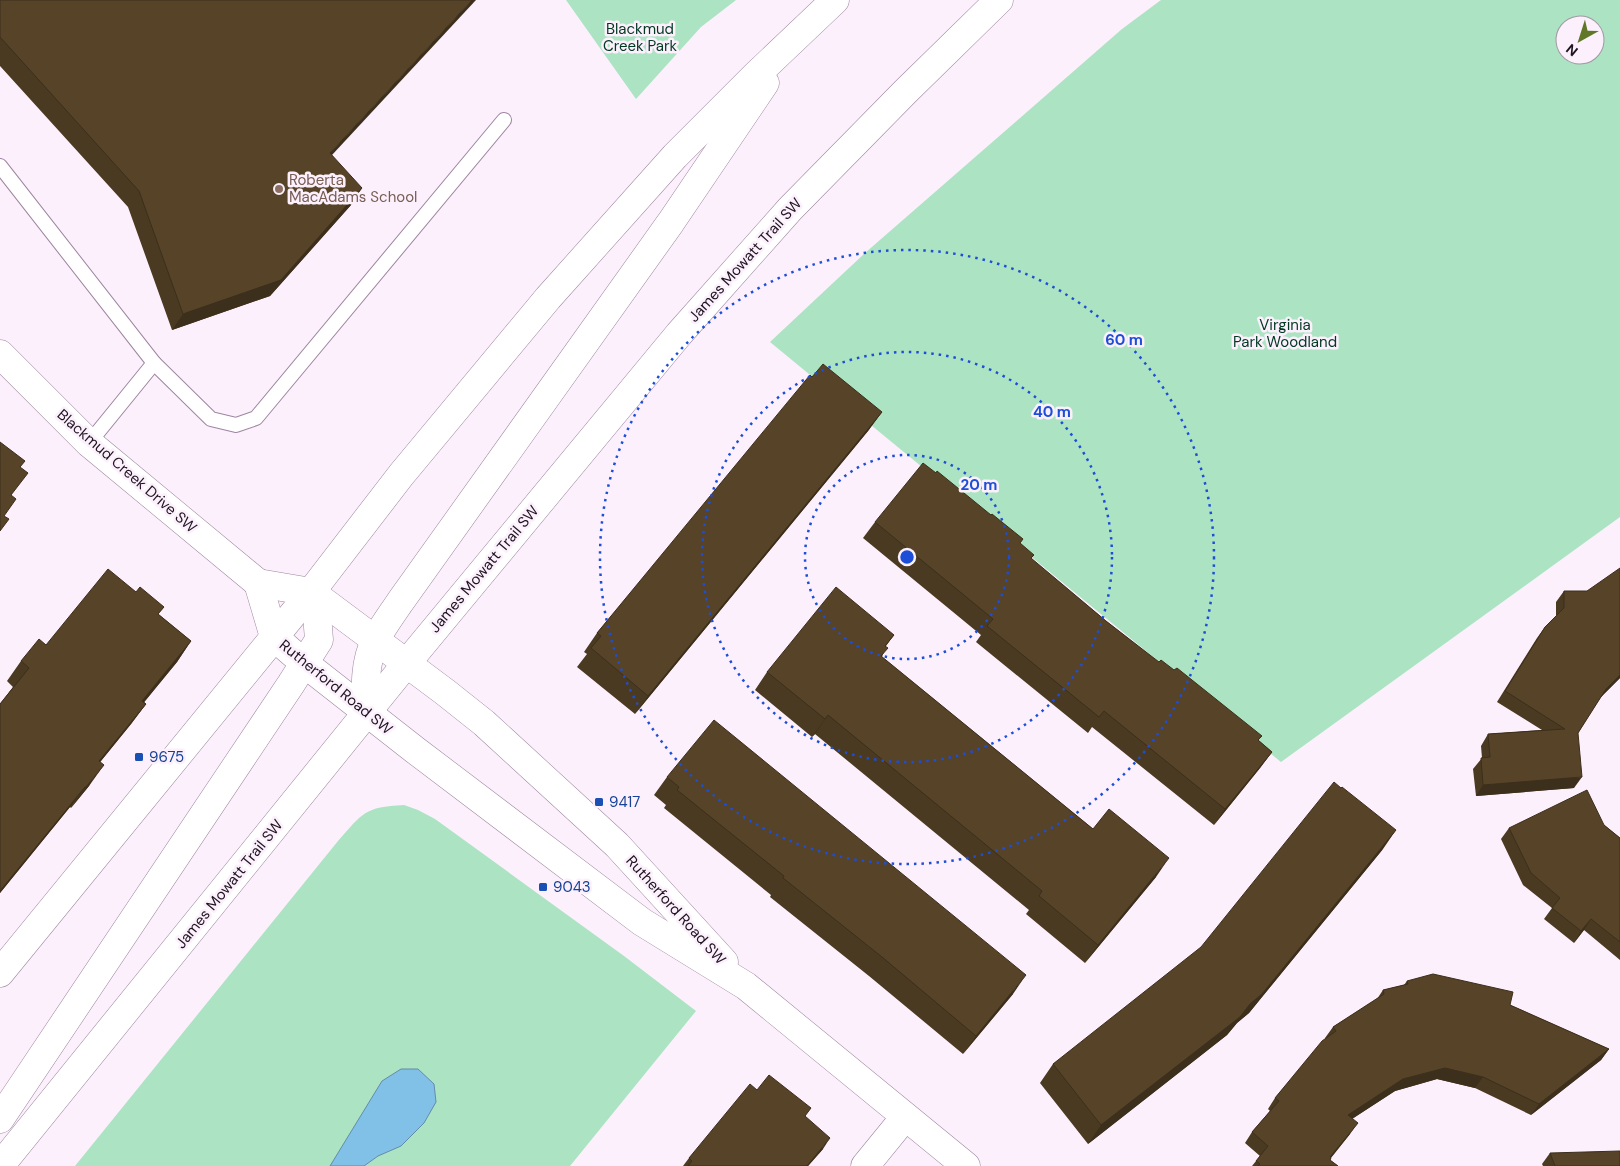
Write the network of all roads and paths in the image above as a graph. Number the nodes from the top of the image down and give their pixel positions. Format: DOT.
graph roads {
  1 [pos="835,0"];
  2 [pos="999,0"];
  3 [pos="795,38"];
  4 [pos="504,120"];
  5 [pos="0,166"];
  6 [pos="0,354"];
  7 [pos="154,363"];
  8 [pos="90,443"];
  9 [pos="258,583"];
  10 [pos="312,592"];
  11 [pos="274,637"];
  12 [pos="375,640"];
  13 [pos="304,663"];
  14 [pos="406,664"];
  15 [pos="367,713"];
  16 [pos="0,973"];
  17 [pos="746,986"];
  18 [pos="906,1117"];
  19 [pos="0,1119"];
  20 [pos="0,1166"];
  21 [pos="865,1166"];
  22 [pos="966,1166"];
  1 -- 3 [label="main road"];
  2 -- 14 [label="main road, James Mowatt Trail SW"];
  3 -- 10 [label="main road"];
  3 -- 12 [label="main road"];
  4 -- 7 [label="lane"];
  5 -- 7 [label="lane"];
  6 -- 8 [label="main road, Blackmud Creek Drive SW"];
  7 -- 8 [label="lane"];
  8 -- 9 [label="main road, Blackmud Creek Drive SW"];
  9 -- 10 [label="main road, Rutherford Road SW"];
  9 -- 11 [label="main road, Rutherford Road SW"];
  10 -- 11 [label="main road"];
  10 -- 12 [label="main road, Rutherford Road SW"];
  10 -- 13 [label="main road"];
  11 -- 13 [label="main road, Rutherford Road SW"];
  11 -- 16 [label="main road"];
  12 -- 14 [label="main road, Rutherford Road SW"];
  12 -- 15 [label="main road"];
  13 -- 15 [label="main road, Rutherford Road SW"];
  13 -- 19 [label="main road"];
  14 -- 15 [label="main road, James Mowatt Trail SW"];
  14 -- 17 [label="main road, Rutherford Road SW"];
  15 -- 17 [label="main road, Rutherford Road SW"];
  15 -- 20 [label="main road, James Mowatt Trail SW"];
  17 -- 18 [label="main road, Rutherford Road SW"];
  18 -- 21 [label="main road"];
  18 -- 22 [label="main road, Rutherford Road SW"];
}
